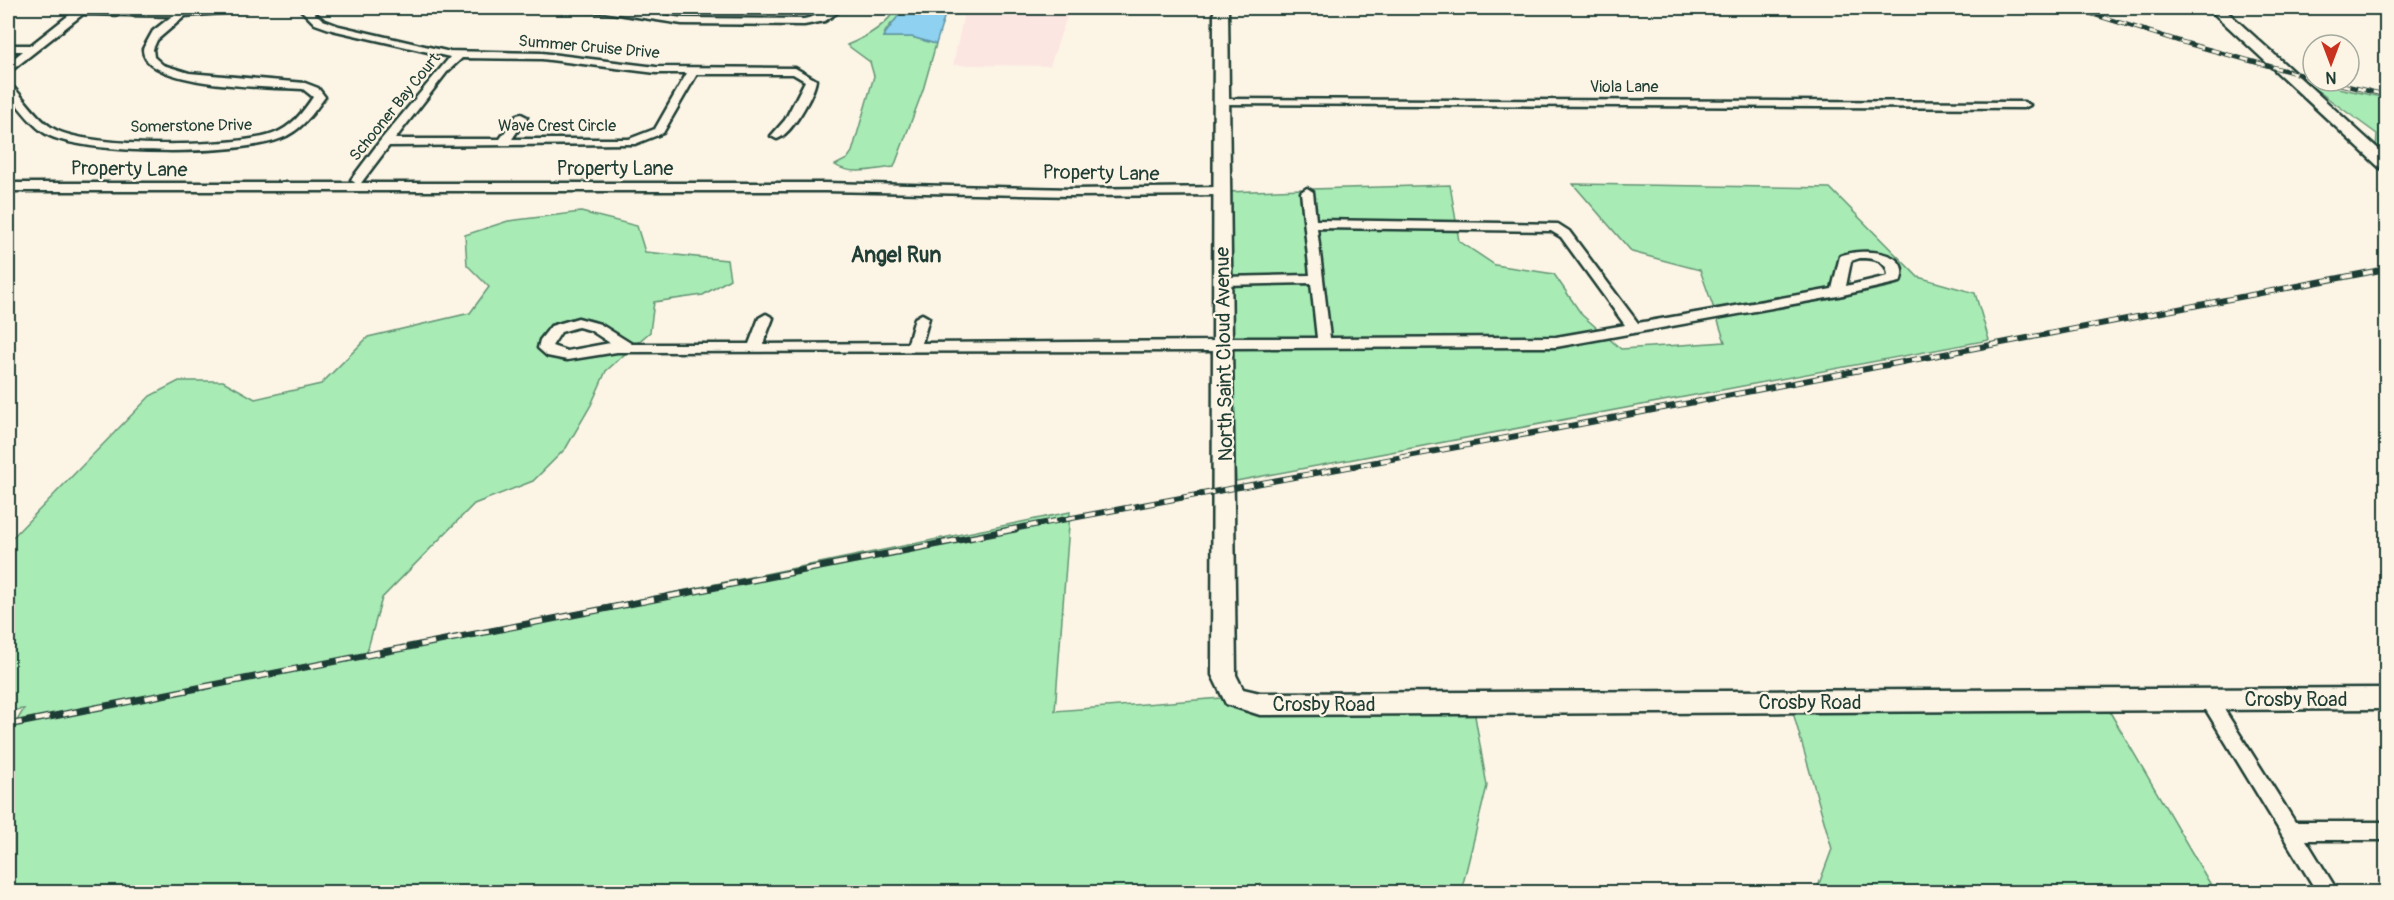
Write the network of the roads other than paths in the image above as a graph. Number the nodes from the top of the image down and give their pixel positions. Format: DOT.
graph roads {
  1 [pos="246,8"];
  2 [pos="303,8"];
  3 [pos="513,8"];
  4 [pos="740,8"];
  5 [pos="839,8"];
  6 [pos="1221,8"];
  7 [pos="2215,8"];
  8 [pos="82,9"];
  9 [pos="182,13"];
  10 [pos="734,21"];
  11 [pos="8,48"];
  12 [pos="32,48"];
  13 [pos="458,55"];
  14 [pos="8,68"];
  15 [pos="694,70"];
  16 [pos="8,88"];
  17 [pos="1223,102"];
  18 [pos="2024,105"];
  19 [pos="521,117"];
  20 [pos="777,136"];
  21 [pos="384,143"];
  22 [pos="503,143"];
  23 [pos="2386,164"];
  24 [pos="357,180"];
  25 [pos="8,187"];
  26 [pos="1222,191"];
  27 [pos="1307,192"];
  28 [pos="1311,224"];
  29 [pos="1317,279"];
  30 [pos="1223,281"];
  31 [pos="1838,292"];
  32 [pos="766,318"];
  33 [pos="922,318"];
  34 [pos="1634,328"];
  35 [pos="1324,343"];
  36 [pos="1224,345"];
  37 [pos="629,348"];
  38 [pos="914,348"];
  39 [pos="754,349"];
  40 [pos="1234,697"];
  41 [pos="2386,699"];
  42 [pos="2209,700"];
  43 [pos="2290,831"];
  44 [pos="2386,831"];
  45 [pos="2328,892"];
  1 -- 9 [label="street"];
  2 -- 13 [label="street, Summer Cruise Drive"];
  3 -- 10 [label="street"];
  4 -- 10 [label="street"];
  5 -- 10 [label="street"];
  6 -- 17 [label="street, North Saint Cloud Avenue"];
  7 -- 23 [label="street"];
  8 -- 9 [label="street"];
  8 -- 12 [label="street"];
  9 -- 16 [label="street, Somerstone Drive"];
  11 -- 12 [label="street"];
  12 -- 14 [label="street"];
  13 -- 15 [label="street, Summer Cruise Drive"];
  13 -- 21 [label="street, Schooner Bay Court"];
  15 -- 20 [label="street, Summer Cruise Drive"];
  15 -- 22 [label="street, Wave Crest Circle"];
  17 -- 18 [label="street, Viola Lane"];
  17 -- 26 [label="street, North Saint Cloud Avenue"];
  19 -- 22 [label="street"];
  21 -- 22 [label="street, Wave Crest Circle"];
  21 -- 24 [label="street, Schooner Bay Court"];
  25 -- 26 [label="street, Property Lane"];
  26 -- 30 [label="street, North Saint Cloud Avenue"];
  27 -- 28 [label="street"];
  28 -- 29 [label="street"];
  28 -- 34 [label="street"];
  29 -- 30 [label="street"];
  29 -- 35 [label="street"];
  30 -- 36 [label="street, North Saint Cloud Avenue"];
  31 -- 34 [label="street"];
  32 -- 39 [label="street"];
  33 -- 38 [label="street"];
  34 -- 35 [label="street"];
  35 -- 36 [label="street"];
  36 -- 38 [label="street"];
  36 -- 40 [label="street, North Saint Cloud Avenue"];
  37 -- 37 [label="street"];
  37 -- 39 [label="street"];
  38 -- 39 [label="street"];
  40 -- 42 [label="street, Crosby Road"];
  41 -- 42 [label="street, Crosby Road"];
  42 -- 43 [label="street"];
  43 -- 44 [label="street"];
  43 -- 45 [label="street"];
}
